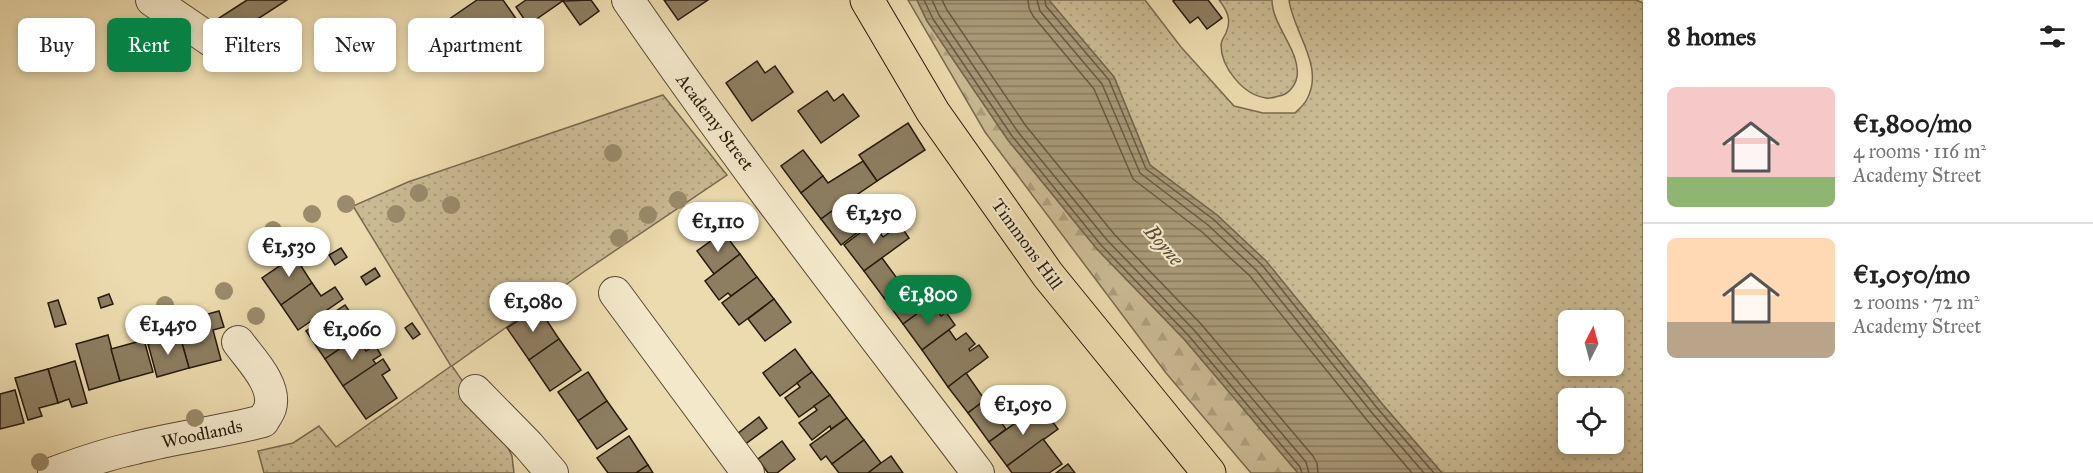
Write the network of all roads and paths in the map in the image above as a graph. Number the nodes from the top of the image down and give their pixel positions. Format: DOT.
graph roads {
  1 [pos="152,0"];
  2 [pos="628,0"];
  3 [pos="867,0"];
  4 [pos="203,35"];
  5 [pos="615,293"];
  6 [pos="238,342"];
  7 [pos="475,391"];
  8 [pos="54,473"];
  9 [pos="551,473"];
  10 [pos="748,473"];
  11 [pos="978,473"];
  12 [pos="1209,473"];
  1 -- 4 [label="street"];
  2 -- 11 [label="street, Academy Street"];
  3 -- 12 [label="main road, Timmons Hill"];
  5 -- 10 [label="street"];
  6 -- 8 [label="street, Woodlands"];
  7 -- 9 [label="street"];
}
